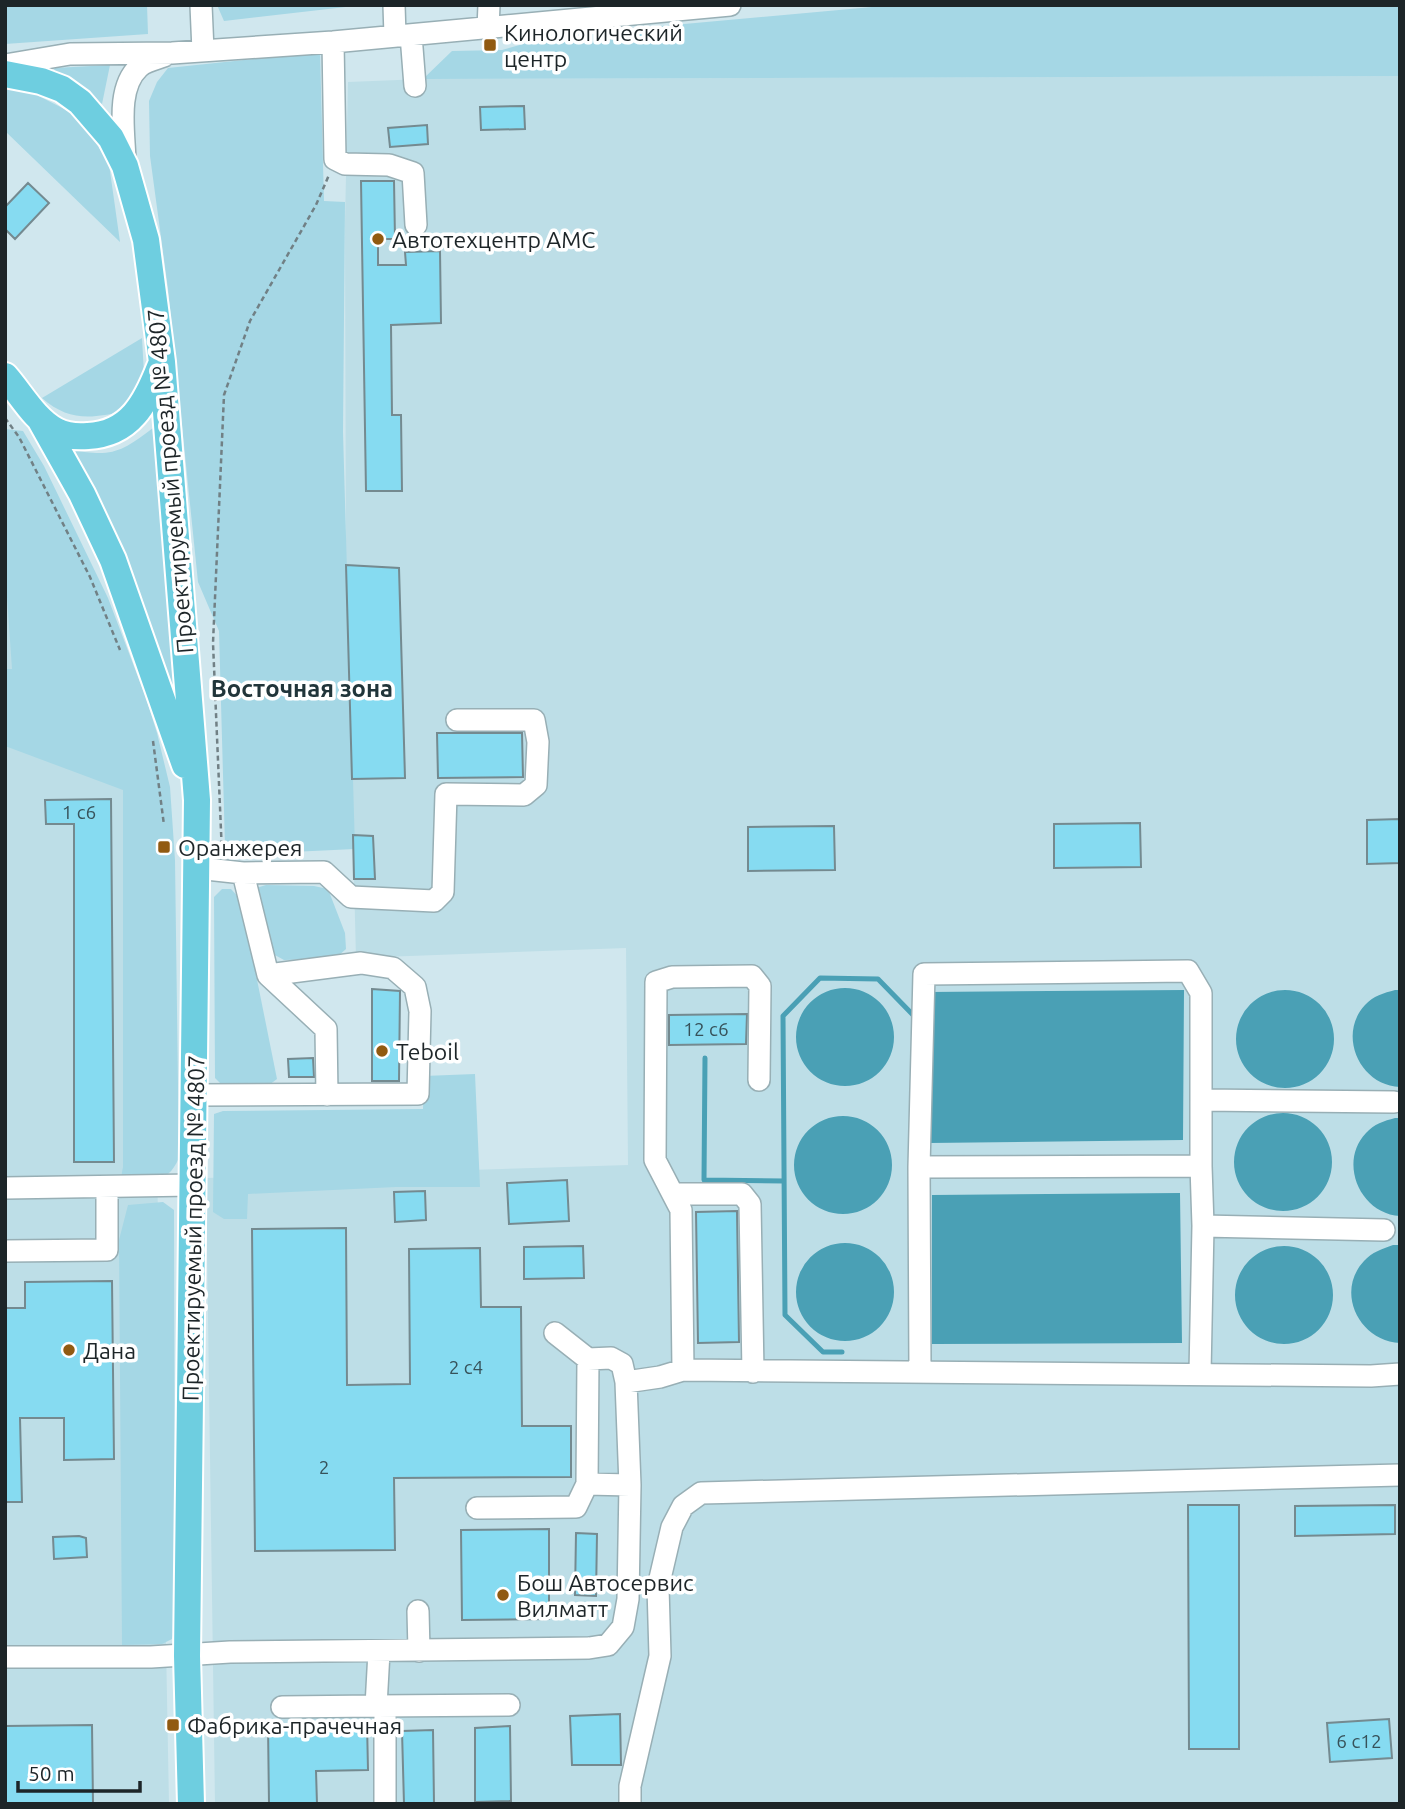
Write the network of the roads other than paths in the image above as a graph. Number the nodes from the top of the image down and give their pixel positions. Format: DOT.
graph roads {
  1 [pos="201,5"];
  2 [pos="394,5"];
  3 [pos="489,5"];
  4 [pos="727,5"];
  5 [pos="608,12"];
  6 [pos="488,28"];
  7 [pos="403,35"];
  8 [pos="333,42"];
  9 [pos="203,51"];
  10 [pos="172,53"];
  11 [pos="5,65"];
  12 [pos="5,74"];
  13 [pos="415,86"];
  14 [pos="125,166"];
  15 [pos="416,225"];
  16 [pos="162,362"];
  17 [pos="5,376"];
  18 [pos="40,419"];
  19 [pos="457,720"];
  20 [pos="197,800"];
  21 [pos="221,871"];
  22 [pos="268,975"];
  23 [pos="759,1080"];
  24 [pos="194,1095"];
  25 [pos="327,1095"];
  26 [pos="1201,1100"];
  27 [pos="1394,1102"];
  28 [pos="1201,1166"];
  29 [pos="919,1167"];
  30 [pos="193,1185"];
  31 [pos="107,1187"];
  32 [pos="5,1188"];
  33 [pos="673,1194"];
  34 [pos="1203,1226"];
  35 [pos="1384,1230"];
  36 [pos="5,1251"];
  37 [pos="555,1333"];
  38 [pos="587,1359"];
  39 [pos="684,1370"];
  40 [pos="920,1371"];
  41 [pos="753,1372"];
  42 [pos="1200,1373"];
  43 [pos="1400,1374"];
  44 [pos="626,1382"];
  45 [pos="1400,1475"];
  46 [pos="587,1483"];
  47 [pos="630,1485"];
  48 [pos="477,1508"];
  49 [pos="418,1611"];
  50 [pos="419,1651"];
  51 [pos="379,1652"];
  52 [pos="187,1656"];
  53 [pos="5,1657"];
  54 [pos="509,1705"];
  55 [pos="381,1706"];
  56 [pos="282,1707"];
  57 [pos="191,1804"];
  58 [pos="385,1804"];
  59 [pos="630,1804"];
  1 -- 9 [label="street"];
  2 -- 7 [label="street"];
  3 -- 6 [label="street"];
  4 -- 5 [label="street"];
  5 -- 6 [label="street"];
  6 -- 7 [label="street"];
  7 -- 8 [label="street"];
  7 -- 13 [label="street"];
  8 -- 9 [label="street"];
  8 -- 15 [label="street"];
  9 -- 10 [label="street"];
  10 -- 11 [label="street"];
  10 -- 14 [label="street"];
  12 -- 14 [label="main road, Проектируемый проезд № 4807"];
  14 -- 16 [label="main road, Проектируемый проезд № 4807"];
  16 -- 18 [label="main road"];
  16 -- 20 [label="main road, Проектируемый проезд № 4807"];
  17 -- 18 [label="main road"];
  18 -- 20 [label="main road, Проектируемый проезд № 4807"];
  19 -- 21 [label="street"];
  20 -- 21 [label="main road, Проектируемый проезд № 4807"];
  21 -- 22 [label="street"];
  21 -- 24 [label="main road, Проектируемый проезд № 4807"];
  22 -- 25 [label="street"];
  22 -- 25 [label="street"];
  23 -- 33 [label="street"];
  24 -- 25 [label="street"];
  24 -- 30 [label="main road, Проектируемый проезд № 4807"];
  26 -- 27 [label="street"];
  26 -- 28 [label="street"];
  26 -- 29 [label="street"];
  28 -- 29 [label="street"];
  28 -- 34 [label="street"];
  29 -- 40 [label="street"];
  30 -- 31 [label="street"];
  30 -- 52 [label="main road, Проектируемый проезд № 4807"];
  31 -- 32 [label="street"];
  31 -- 36 [label="street"];
  33 -- 39 [label="street"];
  33 -- 41 [label="street"];
  34 -- 35 [label="street"];
  34 -- 42 [label="street"];
  37 -- 38 [label="street"];
  38 -- 44 [label="street"];
  38 -- 46 [label="street"];
  39 -- 41 [label="street"];
  39 -- 44 [label="street"];
  40 -- 41 [label="street"];
  40 -- 42 [label="street"];
  42 -- 43 [label="street"];
  44 -- 47 [label="street"];
  45 -- 59 [label="street"];
  46 -- 47 [label="street"];
  46 -- 48 [label="street"];
  47 -- 50 [label="street"];
  49 -- 50 [label="street"];
  50 -- 51 [label="street"];
  51 -- 52 [label="street"];
  51 -- 55 [label="street"];
  52 -- 53 [label="street"];
  52 -- 57 [label="main road, Проектируемый проезд № 4807"];
  54 -- 55 [label="street"];
  55 -- 56 [label="street"];
  55 -- 58 [label="street"];
}
